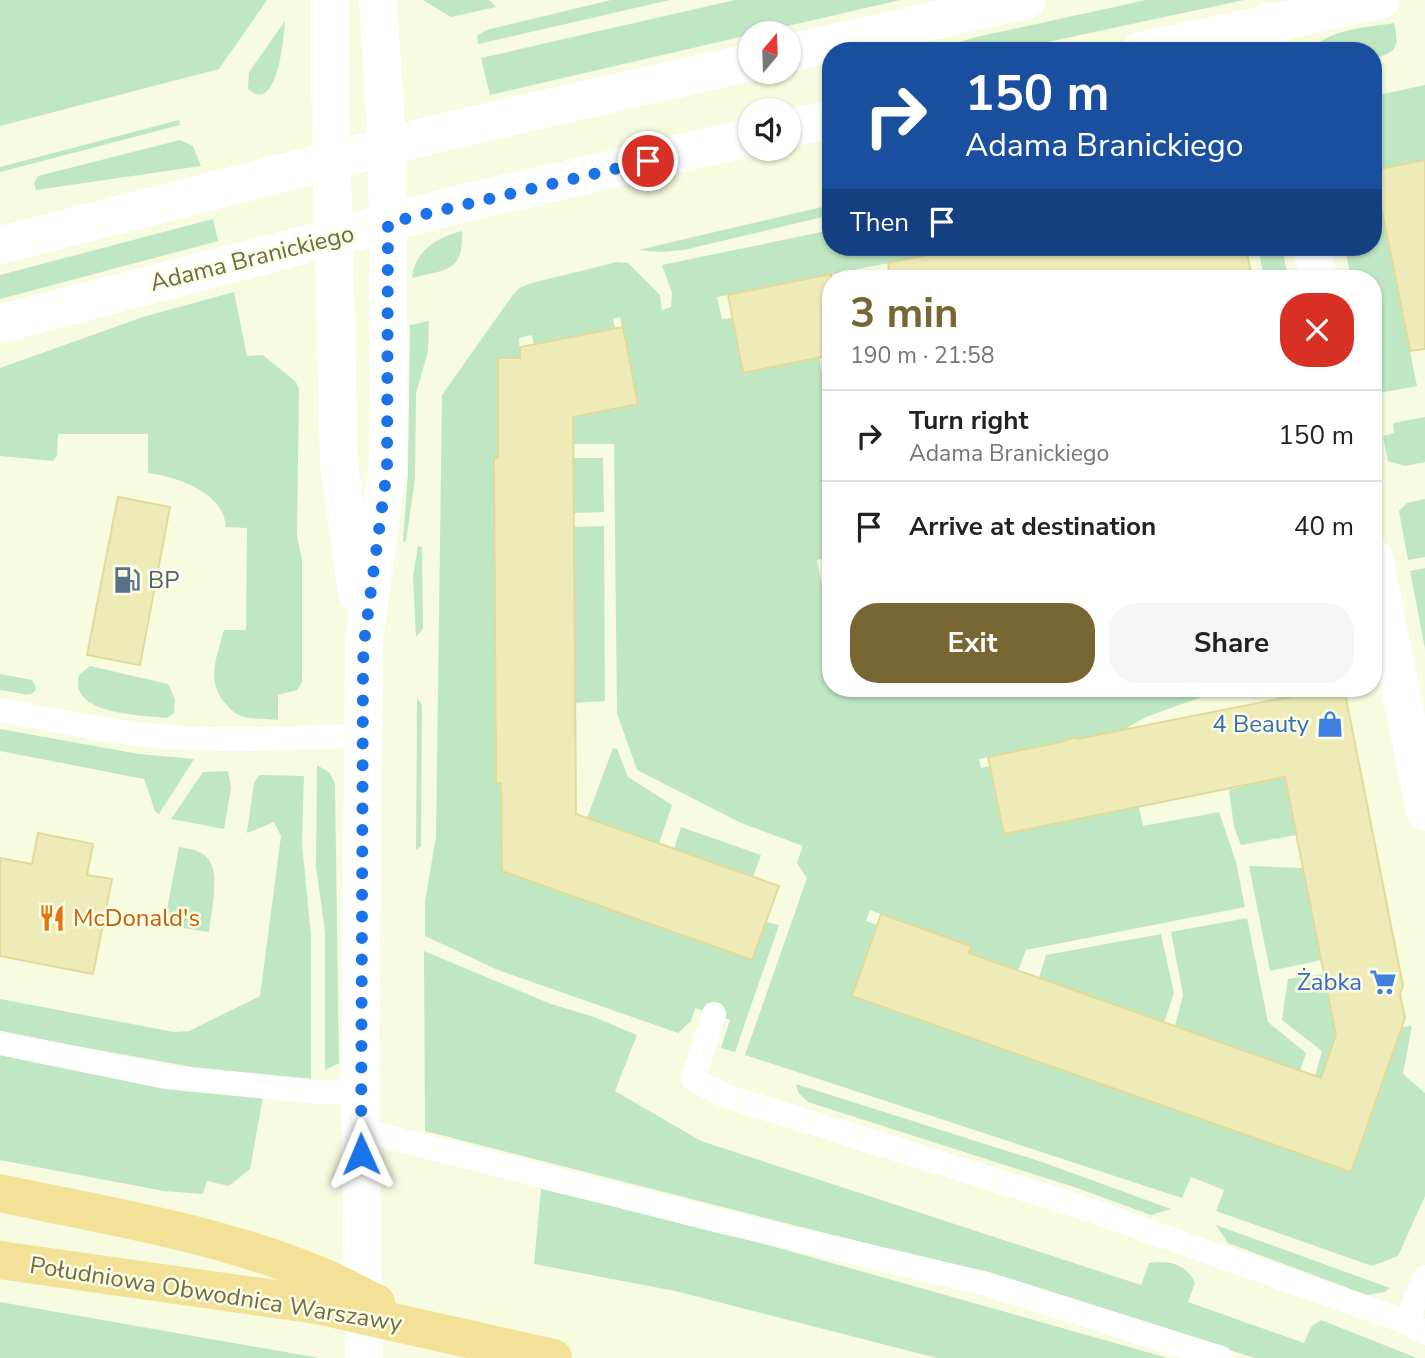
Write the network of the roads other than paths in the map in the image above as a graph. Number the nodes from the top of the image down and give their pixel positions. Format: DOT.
graph roads {
  1 [pos="330,0"];
  2 [pos="378,0"];
  3 [pos="1026,0"];
  4 [pos="1381,0"];
  5 [pos="1270,37"];
  6 [pos="838,42"];
  7 [pos="1224,42"];
  8 [pos="822,46"];
  9 [pos="802,50"];
  10 [pos="738,65"];
  11 [pos="822,121"];
  12 [pos="801,125"];
  13 [pos="738,140"];
  14 [pos="387,146"];
  15 [pos="332,159"];
  16 [pos="388,223"];
  17 [pos="334,237"];
  18 [pos="0,245"];
  19 [pos="0,324"];
  20 [pos="1382,598"];
  21 [pos="364,643"];
  22 [pos="0,710"];
  23 [pos="361,736"];
  24 [pos="1425,811"];
  25 [pos="714,1014"];
  26 [pos="0,1043"];
  27 [pos="360,1111"];
  28 [pos="0,1193"];
  29 [pos="0,1261"];
  30 [pos="1425,1277"];
  31 [pos="318,1290"];
  32 [pos="1415,1327"];
  33 [pos="364,1358"];
  34 [pos="554,1358"];
  35 [pos="1220,1358"];
  1 -- 15 [label="street"];
  2 -- 14 [label="street"];
  3 -- 6 [label="street"];
  4 -- 5 [label="street"];
  5 -- 7 [label="street"];
  8 -- 9 [label="street"];
  10 -- 14 [label="street"];
  11 -- 12 [label="street"];
  13 -- 16 [label="street, Adama Branickiego"];
  14 -- 15 [label="street"];
  14 -- 16 [label="street"];
  15 -- 17 [label="street"];
  15 -- 18 [label="street"];
  16 -- 17 [label="street, Adama Branickiego"];
  16 -- 21 [label="street"];
  17 -- 19 [label="street, Adama Branickiego"];
  17 -- 21 [label="street"];
  20 -- 24 [label="street"];
  21 -- 23 [label="street"];
  22 -- 23 [label="lane"];
  23 -- 27 [label="street"];
  25 -- 32 [label="lane"];
  26 -- 27 [label="lane"];
  27 -- 33 [label="street"];
  27 -- 35 [label="lane"];
  28 -- 31 [label="highway"];
  29 -- 31 [label="highway, Południowa Obwodnica Warszawy"];
  30 -- 32 [label="lane"];
  31 -- 34 [label="highway, Południowa Obwodnica Warszawy"];
}
